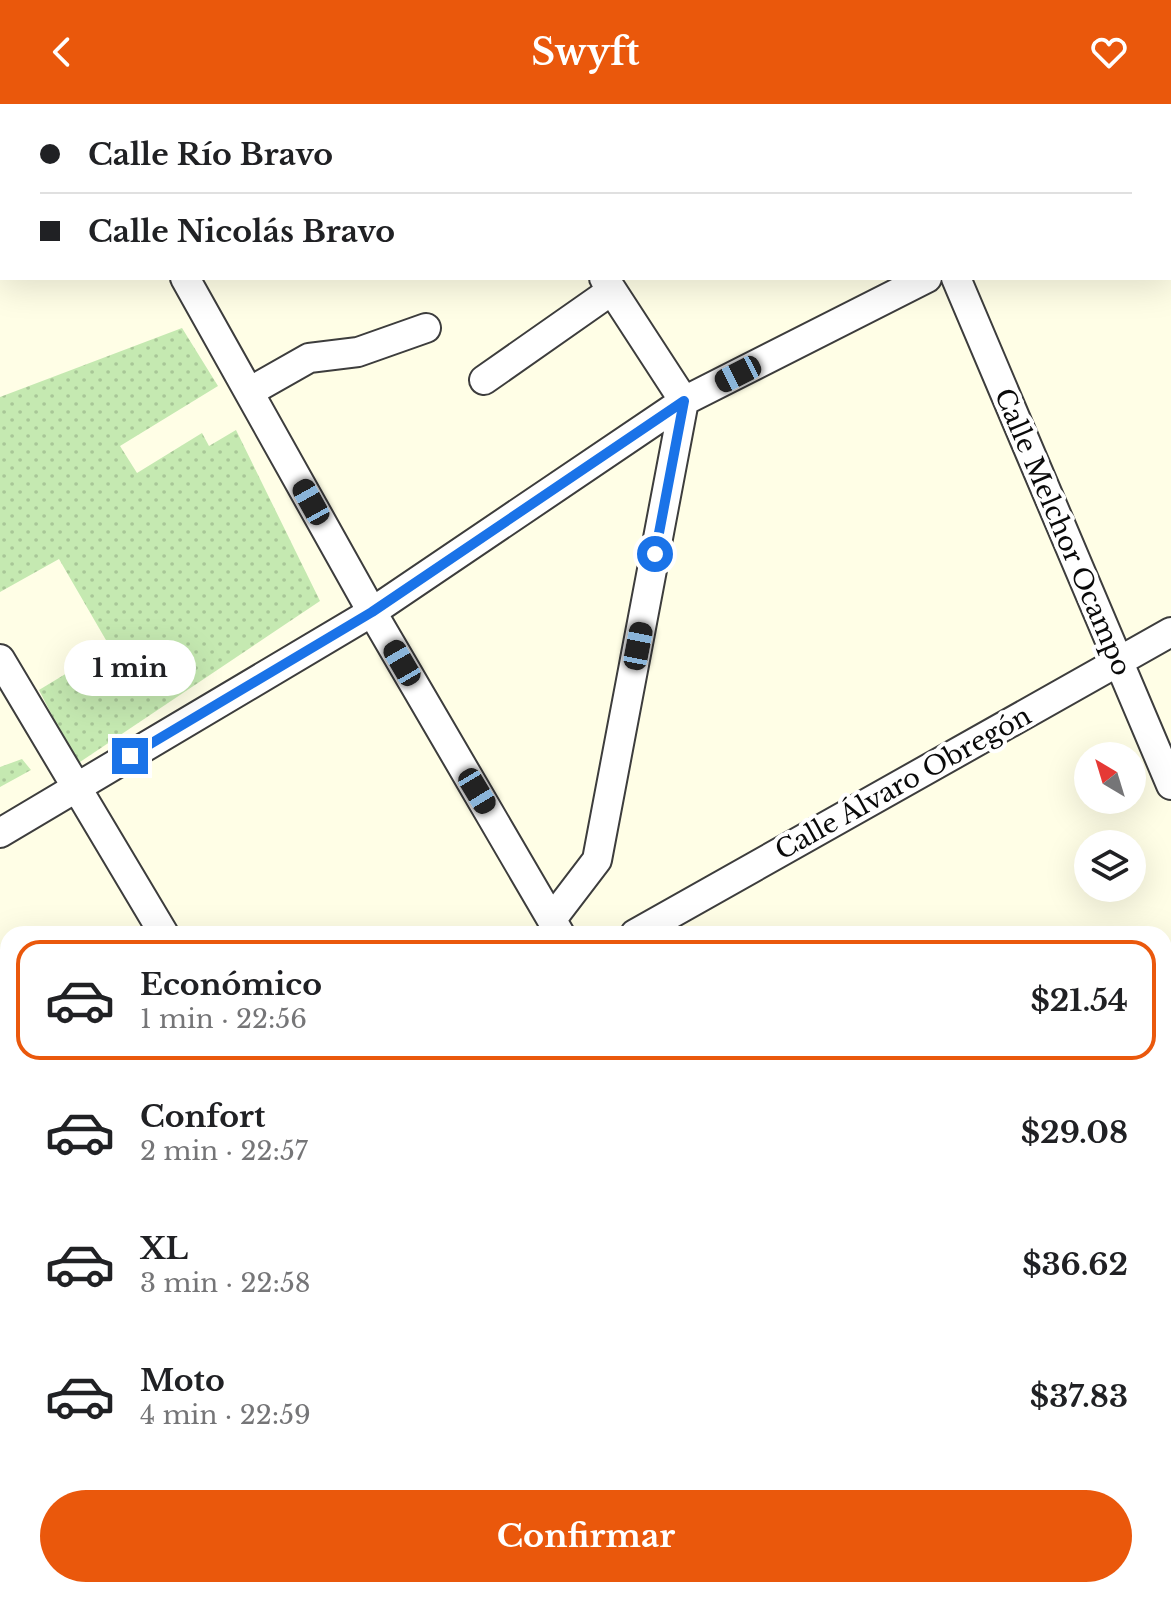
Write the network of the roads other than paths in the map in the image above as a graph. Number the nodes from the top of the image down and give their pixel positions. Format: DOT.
graph roads {
  1 [pos="186,280"];
  2 [pos="923,280"];
  3 [pos="957,280"];
  4 [pos="608,284"];
  5 [pos="426,328"];
  6 [pos="484,380"];
  7 [pos="249,392"];
  8 [pos="684,401"];
  9 [pos="372,612"];
  10 [pos="1171,632"];
  11 [pos="0,659"];
  12 [pos="1118,662"];
  13 [pos="1171,785"];
  14 [pos="76,788"];
  15 [pos="0,833"];
  16 [pos="159,926"];
  17 [pos="556,926"];
  18 [pos="649,926"];
  1 -- 7 [label="street"];
  2 -- 8 [label="street"];
  3 -- 12 [label="street, Calle Melchor Ocampo"];
  4 -- 6 [label="street"];
  4 -- 8 [label="street"];
  5 -- 7 [label="street"];
  7 -- 9 [label="street"];
  8 -- 9 [label="street"];
  8 -- 17 [label="street"];
  9 -- 14 [label="street"];
  9 -- 17 [label="street"];
  10 -- 12 [label="street, Calle Álvaro Obregón"];
  11 -- 14 [label="street"];
  12 -- 13 [label="street, Calle Melchor Ocampo"];
  12 -- 18 [label="street, Calle Álvaro Obregón"];
  14 -- 15 [label="street"];
  14 -- 16 [label="street"];
}
